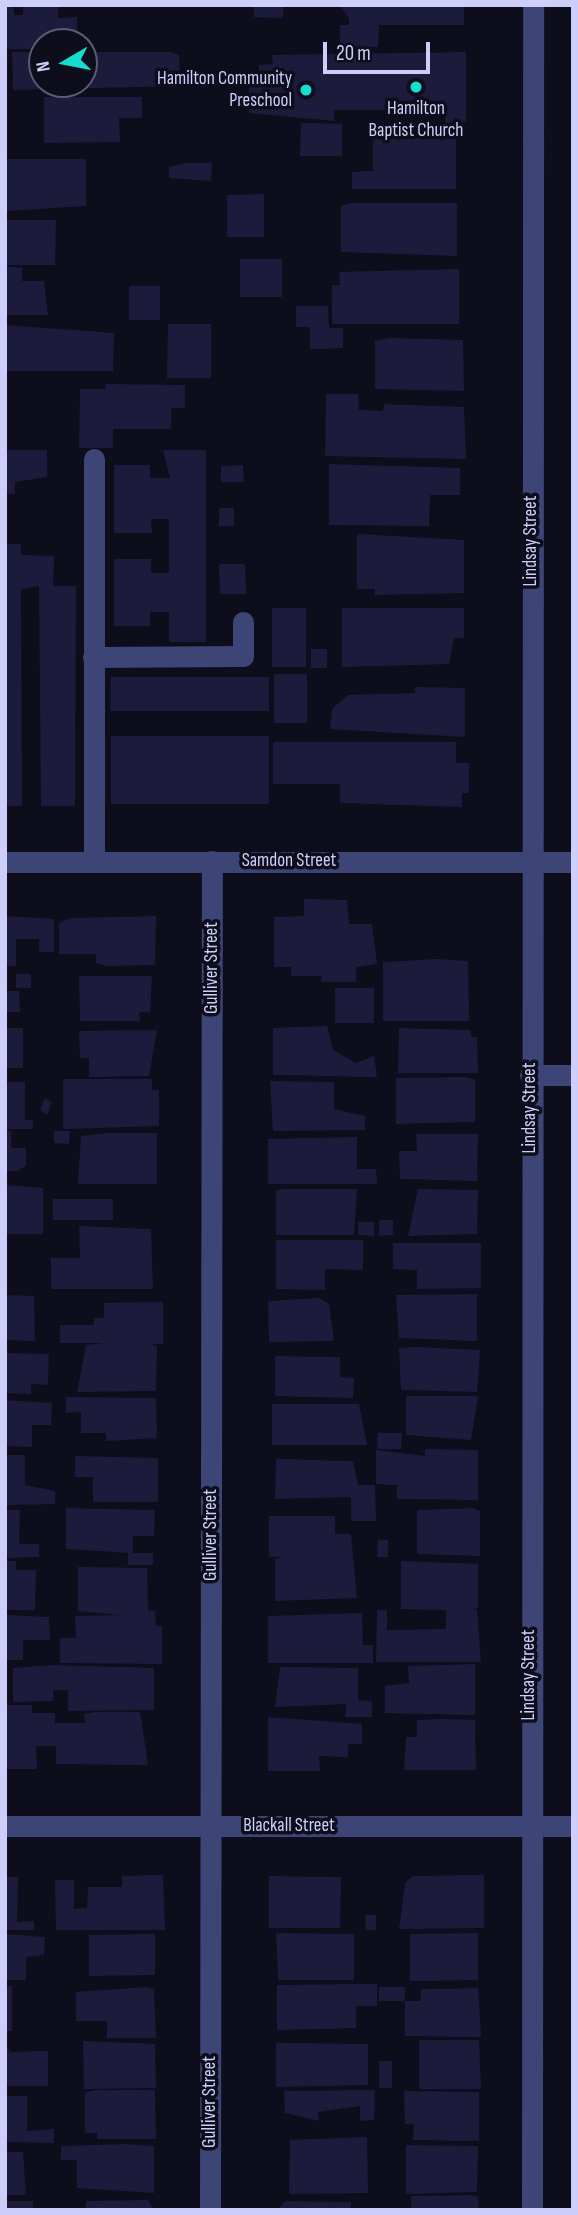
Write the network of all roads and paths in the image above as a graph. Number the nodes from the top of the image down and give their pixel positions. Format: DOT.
graph roads {
  1 [pos="533,5"];
  2 [pos="94,459"];
  3 [pos="243,622"];
  4 [pos="93,657"];
  5 [pos="94,861"];
  6 [pos="212,861"];
  7 [pos="5,862"];
  8 [pos="530,862"];
  9 [pos="573,862"];
  10 [pos="530,1075"];
  11 [pos="573,1075"];
  12 [pos="5,1826"];
  13 [pos="211,1826"];
  14 [pos="529,1826"];
  15 [pos="573,1826"];
  16 [pos="210,2210"];
  17 [pos="532,2210"];
  1 -- 8 [label="street, Lindsay Street"];
  2 -- 4 [label="street"];
  3 -- 4 [label="street"];
  4 -- 5 [label="street"];
  5 -- 6 [label="street, Samdon Street"];
  5 -- 7 [label="street, Samdon Street"];
  6 -- 8 [label="street, Samdon Street"];
  6 -- 13 [label="street, Gulliver Street"];
  8 -- 9 [label="street, Samdon Street"];
  8 -- 10 [label="street, Lindsay Street"];
  10 -- 11 [label="street"];
  10 -- 14 [label="street, Lindsay Street"];
  12 -- 13 [label="street, Blackall Street"];
  13 -- 14 [label="street, Blackall Street"];
  13 -- 16 [label="street, Gulliver Street"];
  14 -- 15 [label="street, Blackall Street"];
  14 -- 17 [label="street, Lindsay Street"];
}
